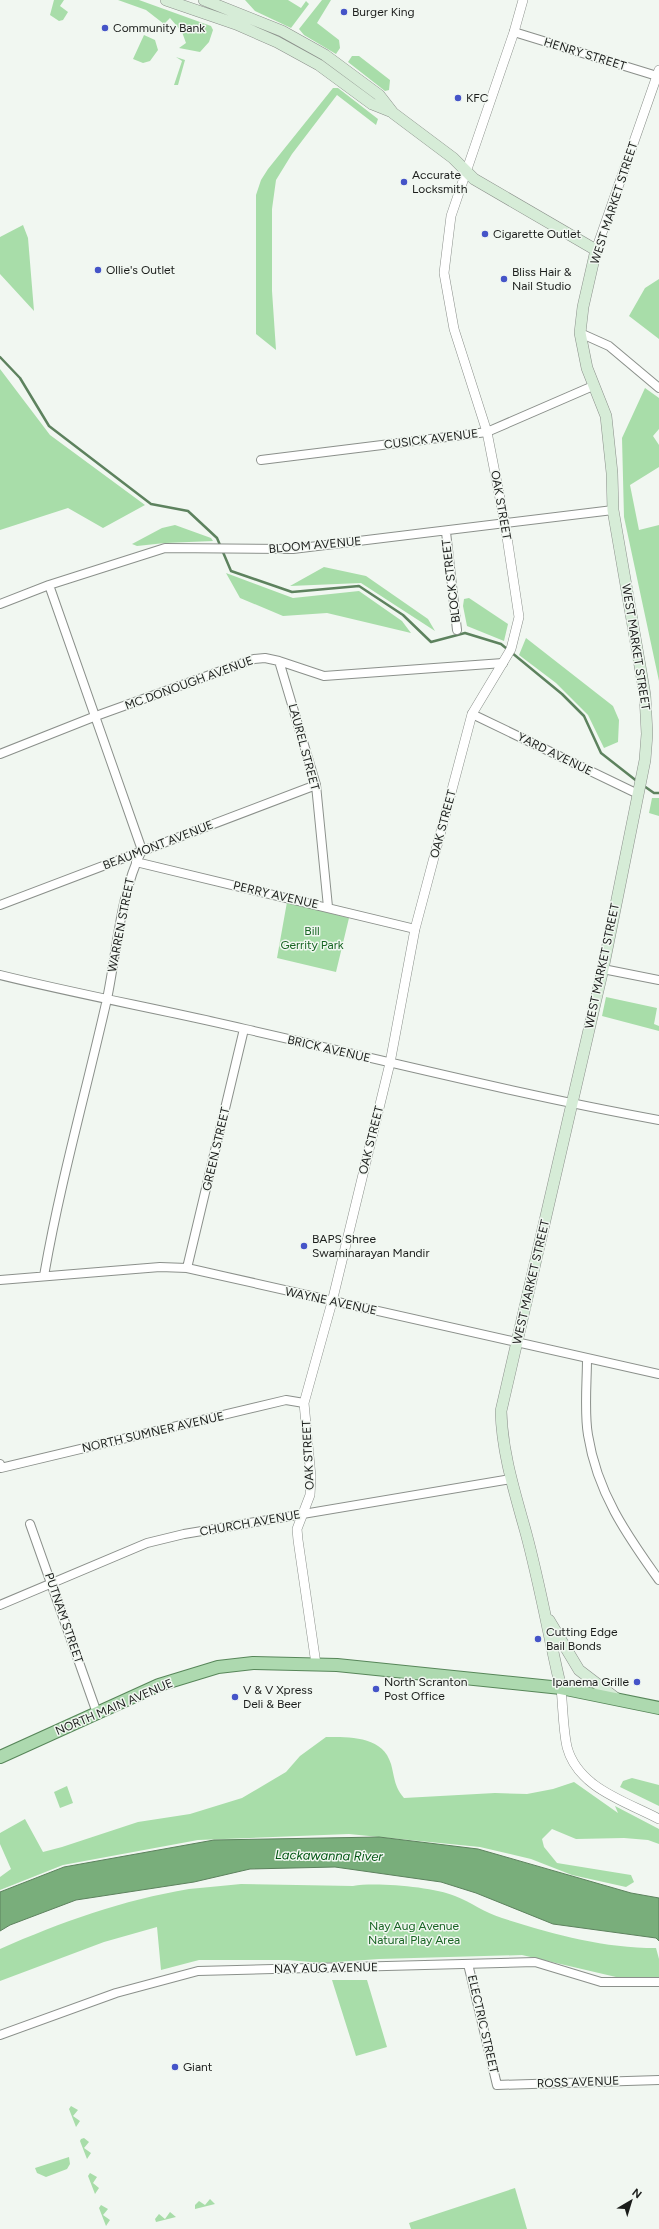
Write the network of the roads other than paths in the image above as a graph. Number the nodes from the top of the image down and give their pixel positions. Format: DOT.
graph roads {
  1 [pos="166,0"];
  2 [pos="204,0"];
  3 [pos="523,0"];
  4 [pos="514,32"];
  5 [pos="658,73"];
  6 [pos="393,113"];
  7 [pos="466,172"];
  8 [pos="596,250"];
  9 [pos="580,334"];
  10 [pos="593,386"];
  11 [pos="659,388"];
  12 [pos="487,432"];
  13 [pos="261,460"];
  14 [pos="613,510"];
  15 [pos="506,524"];
  16 [pos="446,532"];
  17 [pos="49,585"];
  18 [pos="0,604"];
  19 [pos="457,630"];
  20 [pos="280,661"];
  21 [pos="503,663"];
  22 [pos="472,714"];
  23 [pos="96,716"];
  24 [pos="0,754"];
  25 [pos="316,785"];
  26 [pos="638,794"];
  27 [pos="142,850"];
  28 [pos="136,862"];
  29 [pos="0,905"];
  30 [pos="328,907"];
  31 [pos="415,929"];
  32 [pos="602,969"];
  33 [pos="0,976"];
  34 [pos="659,980"];
  35 [pos="106,1000"];
  36 [pos="244,1029"];
  37 [pos="390,1063"];
  38 [pos="572,1105"];
  39 [pos="659,1120"];
  40 [pos="187,1268"];
  41 [pos="44,1276"];
  42 [pos="0,1280"];
  43 [pos="332,1302"];
  44 [pos="516,1342"];
  45 [pos="587,1359"];
  46 [pos="659,1374"];
  47 [pos="304,1403"];
  48 [pos="1,1466"];
  49 [pos="511,1479"];
  50 [pos="303,1514"];
  51 [pos="30,1524"];
  52 [pos="659,1580"];
  53 [pos="53,1584"];
  54 [pos="0,1604"];
  55 [pos="544,1611"];
  56 [pos="316,1664"];
  57 [pos="561,1688"];
  58 [pos="616,1699"];
  59 [pos="659,1708"];
  60 [pos="97,1713"];
  61 [pos="0,1757"];
  62 [pos="659,1819"];
  63 [pos="468,1964"];
  64 [pos="659,1982"];
  65 [pos="0,2035"];
  66 [pos="659,2080"];
  67 [pos="497,2085"];
  1 -- 6 [label="main road"];
  2 -- 6 [label="main road"];
  3 -- 4 [label="street, OAK STREET"];
  4 -- 5 [label="street, HENRY STREET"];
  4 -- 7 [label="street, OAK STREET"];
  5 -- 8 [label="street, WEST MARKET STREET"];
  6 -- 7 [label="main road"];
  7 -- 8 [label="main road"];
  7 -- 12 [label="street, OAK STREET"];
  8 -- 9 [label="main road, WEST MARKET STREET"];
  9 -- 10 [label="main road, WEST MARKET STREET"];
  9 -- 11 [label="street"];
  10 -- 12 [label="street, CUSICK AVENUE"];
  10 -- 14 [label="main road, WEST MARKET STREET"];
  12 -- 13 [label="street, CUSICK AVENUE"];
  12 -- 15 [label="street, OAK STREET"];
  14 -- 15 [label="street, BLOOM AVENUE"];
  14 -- 26 [label="main road, WEST MARKET STREET"];
  15 -- 16 [label="street, BLOOM AVENUE"];
  15 -- 21 [label="street, OAK STREET"];
  16 -- 17 [label="street, BLOOM AVENUE"];
  16 -- 19 [label="street, BLOCK STREET"];
  17 -- 18 [label="street, BLOOM AVENUE"];
  17 -- 23 [label="street"];
  20 -- 21 [label="street, MC DONOUGH AVENUE"];
  20 -- 23 [label="street, MC DONOUGH AVENUE"];
  20 -- 25 [label="street, LAUREL STREET"];
  21 -- 22 [label="street, OAK STREET"];
  22 -- 26 [label="street, YARD AVENUE"];
  22 -- 31 [label="street, OAK STREET"];
  23 -- 24 [label="street, MC DONOUGH AVENUE"];
  23 -- 27 [label="street"];
  25 -- 27 [label="street, BEAUMONT AVENUE"];
  25 -- 30 [label="street, LAUREL STREET"];
  26 -- 32 [label="main road, WEST MARKET STREET"];
  27 -- 28 [label="street, WARREN STREET"];
  27 -- 29 [label="street, BEAUMONT AVENUE"];
  28 -- 30 [label="street, PERRY AVENUE"];
  28 -- 35 [label="street, WARREN STREET"];
  30 -- 31 [label="street, PERRY AVENUE"];
  31 -- 37 [label="street, OAK STREET"];
  32 -- 34 [label="street"];
  32 -- 38 [label="main road, WEST MARKET STREET"];
  33 -- 35 [label="street, BRICK AVENUE"];
  35 -- 36 [label="street, BRICK AVENUE"];
  35 -- 41 [label="street, WARREN STREET"];
  36 -- 37 [label="street, BRICK AVENUE"];
  36 -- 40 [label="street, GREEN STREET"];
  37 -- 38 [label="street, BRICK AVENUE"];
  37 -- 43 [label="street, OAK STREET"];
  38 -- 39 [label="street, BRICK AVENUE"];
  38 -- 44 [label="main road, WEST MARKET STREET"];
  40 -- 41 [label="street, WAYNE AVENUE"];
  40 -- 43 [label="street, WAYNE AVENUE"];
  41 -- 42 [label="street, WAYNE AVENUE"];
  43 -- 44 [label="street, WAYNE AVENUE"];
  43 -- 47 [label="street, OAK STREET"];
  44 -- 45 [label="street, WAYNE AVENUE"];
  44 -- 49 [label="main road, WEST MARKET STREET"];
  45 -- 46 [label="street, WAYNE AVENUE"];
  45 -- 52 [label="street"];
  47 -- 48 [label="street, NORTH SUMNER AVENUE"];
  47 -- 50 [label="street, OAK STREET"];
  49 -- 50 [label="street, CHURCH AVENUE"];
  49 -- 55 [label="main road, WEST MARKET STREET"];
  50 -- 53 [label="street, CHURCH AVENUE"];
  50 -- 56 [label="street, OAK STREET"];
  51 -- 53 [label="street, PUTNAM STREET"];
  53 -- 54 [label="street, CHURCH AVENUE"];
  53 -- 60 [label="street, PUTNAM STREET"];
  55 -- 57 [label="main road, WEST MARKET STREET"];
  55 -- 58 [label="main road"];
  56 -- 57 [label="main road, NORTH MAIN AVENUE"];
  56 -- 60 [label="main road, NORTH MAIN AVENUE"];
  57 -- 58 [label="main road, NORTH MAIN AVENUE"];
  57 -- 62 [label="street, WEST MARKET STREET"];
  58 -- 59 [label="main road, NORTH MAIN AVENUE"];
  60 -- 61 [label="main road, NORTH MAIN AVENUE"];
  63 -- 64 [label="street, NAY AUG AVENUE"];
  63 -- 65 [label="street, NAY AUG AVENUE"];
  63 -- 67 [label="street, ELECTRIC STREET"];
  66 -- 67 [label="street, ROSS AVENUE"];
}
